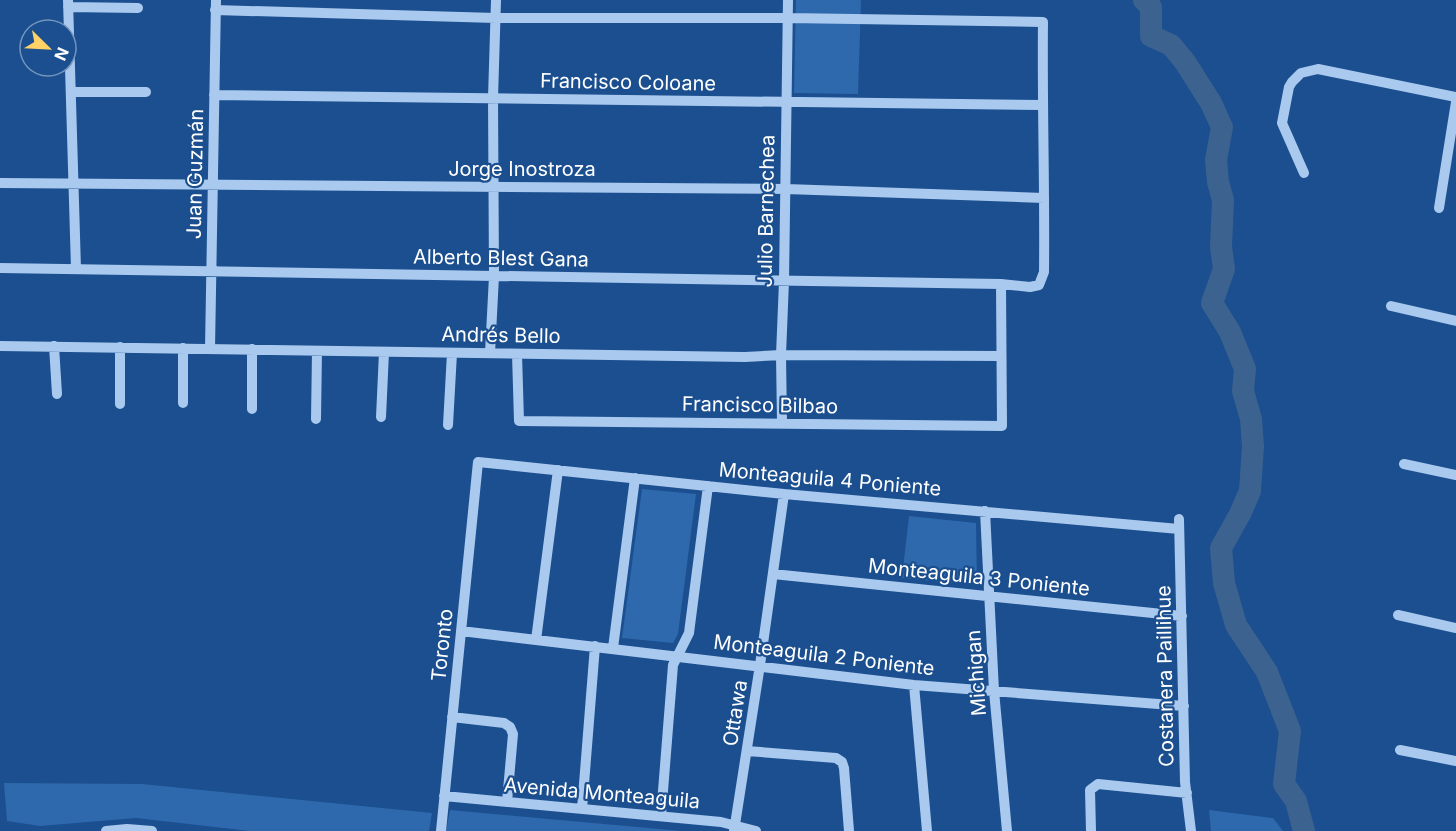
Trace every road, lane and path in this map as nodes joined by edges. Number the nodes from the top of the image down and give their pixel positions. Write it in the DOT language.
graph roads {
  1 [pos="496,0"];
  2 [pos="788,0"];
  3 [pos="68,4"];
  4 [pos="215,5"];
  5 [pos="138,8"];
  6 [pos="496,18"];
  7 [pos="788,18"];
  8 [pos="71,92"];
  9 [pos="146,92"];
  10 [pos="214,95"];
  11 [pos="1456,97"];
  12 [pos="493,99"];
  13 [pos="785,102"];
  14 [pos="1456,102"];
  15 [pos="1042,105"];
  16 [pos="1304,173"];
  17 [pos="0,183"];
  18 [pos="73,183"];
  19 [pos="212,185"];
  20 [pos="493,187"];
  21 [pos="786,189"];
  22 [pos="1044,198"];
  23 [pos="1439,208"];
  24 [pos="0,268"];
  25 [pos="76,269"];
  26 [pos="211,272"];
  27 [pos="494,276"];
  28 [pos="784,281"];
  29 [pos="1001,284"];
  30 [pos="1391,306"];
  31 [pos="1456,321"];
  32 [pos="0,346"];
  33 [pos="54,346"];
  34 [pos="120,347"];
  35 [pos="183,348"];
  36 [pos="210,349"];
  37 [pos="252,350"];
  38 [pos="317,351"];
  39 [pos="384,352"];
  40 [pos="452,353"];
  41 [pos="490,353"];
  42 [pos="517,354"];
  43 [pos="781,355"];
  44 [pos="1001,356"];
  45 [pos="57,394"];
  46 [pos="183,403"];
  47 [pos="120,404"];
  48 [pos="252,409"];
  49 [pos="381,417"];
  50 [pos="316,419"];
  51 [pos="782,423"];
  52 [pos="448,425"];
  53 [pos="478,462"];
  54 [pos="1404,464"];
  55 [pos="558,470"];
  56 [pos="1456,475"];
  57 [pos="636,478"];
  58 [pos="708,486"];
  59 [pos="784,494"];
  60 [pos="985,512"];
  61 [pos="1179,524"];
  62 [pos="773,573"];
  63 [pos="989,597"];
  64 [pos="1398,615"];
  65 [pos="1182,616"];
  66 [pos="1456,628"];
  67 [pos="461,631"];
  68 [pos="536,640"];
  69 [pos="595,646"];
  70 [pos="613,648"];
  71 [pos="678,656"];
  72 [pos="760,665"];
  73 [pos="914,685"];
  74 [pos="994,691"];
  75 [pos="1184,706"];
  76 [pos="452,717"];
  77 [pos="1400,750"];
  78 [pos="747,751"];
  79 [pos="1456,761"];
  80 [pos="1187,793"];
  81 [pos="444,796"];
  82 [pos="507,802"];
  83 [pos="582,809"];
  84 [pos="661,816"];
  85 [pos="735,829"];
  86 [pos="106,831"];
  87 [pos="152,831"];
  88 [pos="441,831"];
  89 [pos="756,831"];
  90 [pos="849,831"];
  91 [pos="927,831"];
  92 [pos="1007,831"];
  93 [pos="1091,831"];
  94 [pos="1191,831"];
  1 -- 6 [label="street"];
  2 -- 7 [label="street, Julio Barnechea"];
  3 -- 5 [label="street"];
  3 -- 8 [label="street"];
  4 -- 6 [label="street"];
  4 -- 10 [label="street, Juan Guzmán"];
  6 -- 7 [label="street"];
  6 -- 12 [label="street"];
  7 -- 13 [label="street, Julio Barnechea"];
  7 -- 15 [label="street"];
  8 -- 9 [label="street"];
  8 -- 18 [label="street"];
  10 -- 12 [label="street, Francisco Coloane"];
  10 -- 19 [label="street, Juan Guzmán"];
  11 -- 16 [label="street"];
  12 -- 13 [label="street, Francisco Coloane"];
  12 -- 20 [label="street"];
  13 -- 15 [label="street, Francisco Coloane"];
  13 -- 21 [label="street, Julio Barnechea"];
  14 -- 23 [label="street"];
  15 -- 22 [label="street"];
  17 -- 18 [label="street, Jorge Inostroza"];
  18 -- 19 [label="street, Jorge Inostroza"];
  18 -- 25 [label="street"];
  19 -- 20 [label="street, Jorge Inostroza"];
  19 -- 26 [label="street, Juan Guzmán"];
  20 -- 21 [label="street, Jorge Inostroza"];
  20 -- 27 [label="street"];
  21 -- 22 [label="street, Jorge Inostroza"];
  21 -- 28 [label="street, Julio Barnechea"];
  22 -- 29 [label="street, Alberto Blest Gana"];
  24 -- 25 [label="street, Alberto Blest Gana"];
  25 -- 26 [label="street, Alberto Blest Gana"];
  26 -- 27 [label="street, Alberto Blest Gana"];
  26 -- 36 [label="street, Juan Guzmán"];
  27 -- 28 [label="street, Alberto Blest Gana"];
  27 -- 41 [label="street"];
  28 -- 29 [label="street, Alberto Blest Gana"];
  28 -- 43 [label="street, Julio Barnechea"];
  29 -- 44 [label="street"];
  30 -- 31 [label="street"];
  32 -- 33 [label="street, Andrés Bello"];
  33 -- 34 [label="street, Andrés Bello"];
  33 -- 45 [label="street"];
  34 -- 35 [label="street, Andrés Bello"];
  34 -- 47 [label="street"];
  35 -- 36 [label="street, Andrés Bello"];
  35 -- 46 [label="street"];
  36 -- 37 [label="street, Andrés Bello"];
  37 -- 38 [label="street, Andrés Bello"];
  37 -- 48 [label="street"];
  38 -- 39 [label="street, Andrés Bello"];
  38 -- 50 [label="street"];
  39 -- 40 [label="street, Andrés Bello"];
  39 -- 49 [label="street"];
  40 -- 41 [label="street, Andrés Bello"];
  40 -- 52 [label="street"];
  41 -- 42 [label="street, Andrés Bello"];
  42 -- 43 [label="street, Andrés Bello"];
  42 -- 51 [label="street, Francisco Bilbao"];
  43 -- 44 [label="street, Andrés Bello"];
  43 -- 51 [label="street, Julio Barnechea"];
  44 -- 51 [label="street, Francisco Bilbao"];
  53 -- 55 [label="street, Monteaguila 4 Poniente"];
  53 -- 67 [label="street, Toronto"];
  54 -- 56 [label="street"];
  55 -- 57 [label="street, Monteaguila 4 Poniente"];
  55 -- 68 [label="street"];
  57 -- 58 [label="street, Monteaguila 4 Poniente"];
  57 -- 70 [label="street"];
  58 -- 59 [label="street, Monteaguila 4 Poniente"];
  58 -- 71 [label="street"];
  59 -- 60 [label="street, Monteaguila 4 Poniente"];
  59 -- 62 [label="street, Ottawa"];
  60 -- 61 [label="street, Monteaguila 4 Poniente"];
  60 -- 63 [label="street, Michigan"];
  61 -- 65 [label="street, Costanera Paillihue"];
  62 -- 63 [label="street, Monteaguila 3 Poniente"];
  62 -- 72 [label="street, Ottawa"];
  63 -- 65 [label="street, Monteaguila 3 Poniente"];
  63 -- 74 [label="street, Michigan"];
  64 -- 66 [label="street"];
  65 -- 75 [label="street, Costanera Paillihue"];
  67 -- 68 [label="street, Monteaguila 2 Poniente"];
  67 -- 76 [label="street, Toronto"];
  68 -- 69 [label="street, Monteaguila 2 Poniente"];
  69 -- 70 [label="street, Monteaguila 2 Poniente"];
  69 -- 83 [label="street"];
  70 -- 71 [label="street, Monteaguila 2 Poniente"];
  71 -- 72 [label="street, Monteaguila 2 Poniente"];
  71 -- 84 [label="street"];
  72 -- 73 [label="street, Monteaguila 2 Poniente"];
  72 -- 78 [label="street, Ottawa"];
  73 -- 74 [label="street, Monteaguila 2 Poniente"];
  73 -- 91 [label="street"];
  74 -- 75 [label="street, Monteaguila 2 Poniente"];
  74 -- 92 [label="street, Michigan"];
  75 -- 80 [label="street, Costanera Paillihue"];
  76 -- 81 [label="street, Toronto"];
  76 -- 82 [label="street"];
  77 -- 79 [label="street"];
  78 -- 85 [label="street, Ottawa"];
  78 -- 90 [label="street"];
  80 -- 93 [label="street"];
  80 -- 94 [label="street, Costanera Paillihue"];
  81 -- 82 [label="street, Avenida Monteaguila"];
  81 -- 88 [label="street, Toronto"];
  82 -- 83 [label="street, Avenida Monteaguila"];
  83 -- 84 [label="street, Avenida Monteaguila"];
  84 -- 85 [label="street, Avenida Monteaguila"];
  85 -- 89 [label="street, Avenida Monteaguila"];
  86 -- 87 [label="street"];
}
